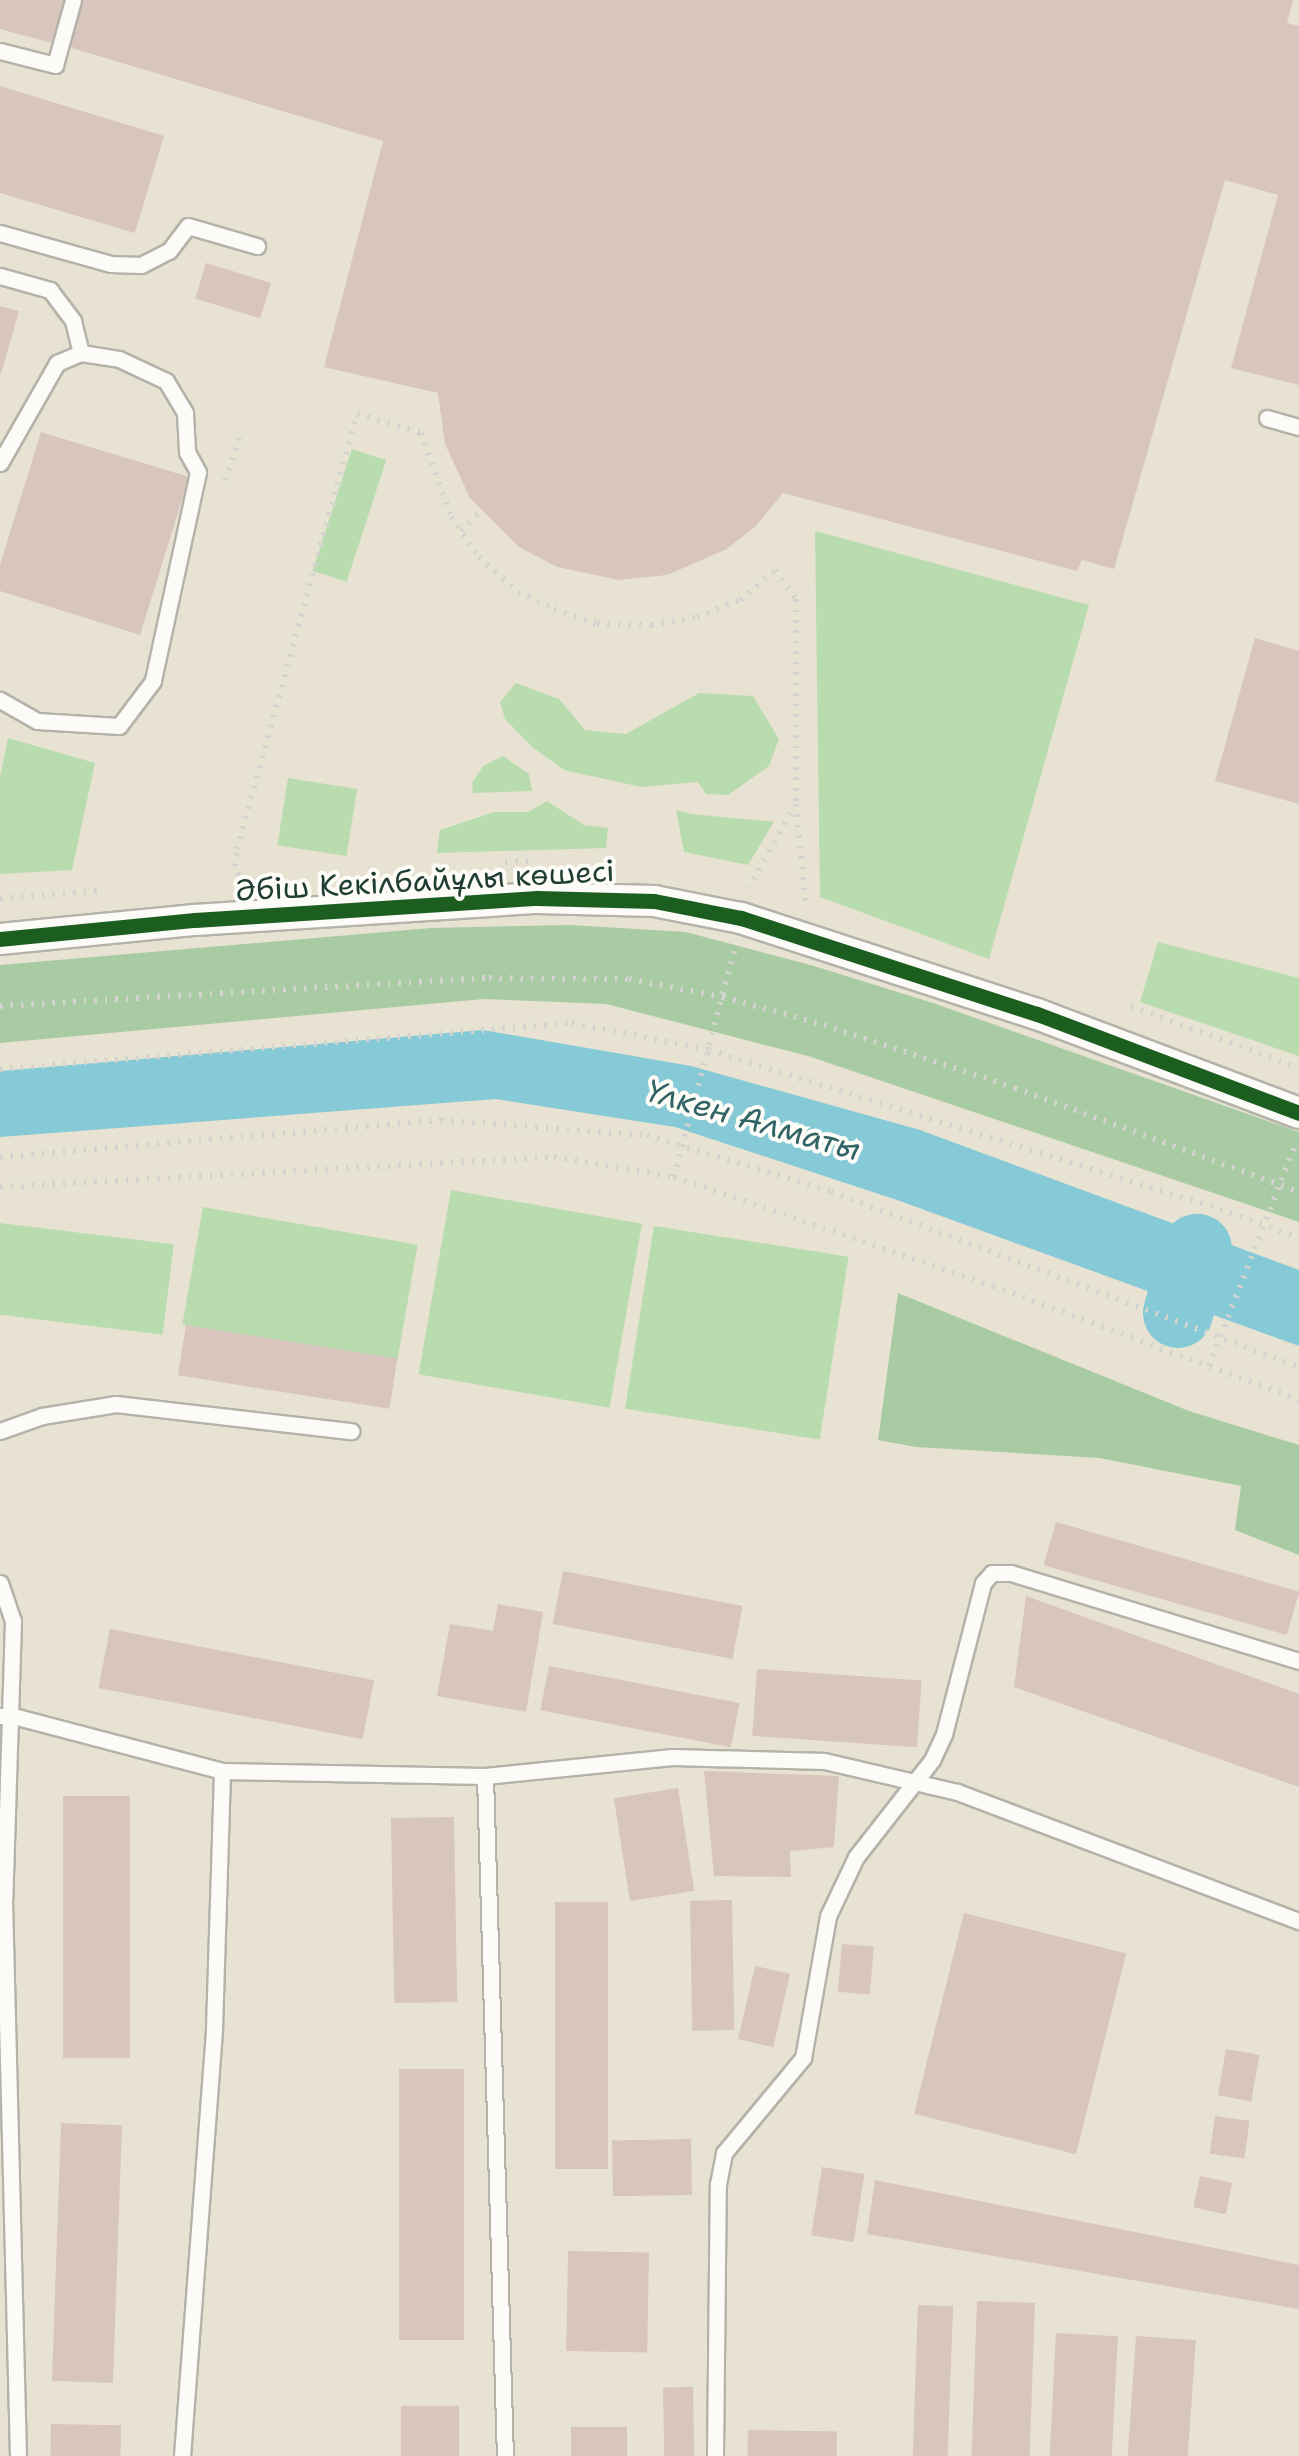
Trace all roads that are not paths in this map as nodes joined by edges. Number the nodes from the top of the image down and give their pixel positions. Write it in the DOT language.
graph roads {
  1 [pos="73,0"];
  2 [pos="0,51"];
  3 [pos="0,232"];
  4 [pos="257,246"];
  5 [pos="0,276"];
  6 [pos="81,353"];
  7 [pos="1267,418"];
  8 [pos="1299,427"];
  9 [pos="0,464"];
  10 [pos="0,700"];
  11 [pos="0,939"];
  12 [pos="1299,1112"];
  13 [pos="0,1430"];
  14 [pos="352,1431"];
  15 [pos="0,1583"];
  16 [pos="1299,1661"];
  17 [pos="7,1716"];
  18 [pos="222,1772"];
  19 [pos="485,1776"];
  20 [pos="911,1782"];
  21 [pos="4,1819"];
  22 [pos="1299,1921"];
  23 [pos="8,2369"];
  24 [pos="18,2456"];
  25 [pos="182,2456"];
  26 [pos="505,2456"];
  27 [pos="714,2456"];
  1 -- 2 [label="lane"];
  3 -- 4 [label="lane"];
  5 -- 6 [label="lane"];
  6 -- 9 [label="lane"];
  6 -- 10 [label="lane"];
  7 -- 8 [label="lane"];
  11 -- 12 [label="street, Әбіш Кекілбайұлы көшесі"];
  13 -- 14 [label="lane"];
  15 -- 17 [label="lane"];
  16 -- 20 [label="lane"];
  17 -- 18 [label="lane"];
  17 -- 21 [label="lane"];
  18 -- 19 [label="lane"];
  18 -- 25 [label="lane"];
  19 -- 20 [label="lane"];
  19 -- 26 [label="lane"];
  20 -- 22 [label="lane"];
  20 -- 27 [label="lane"];
  21 -- 23 [label="lane"];
  23 -- 24 [label="lane"];
}
